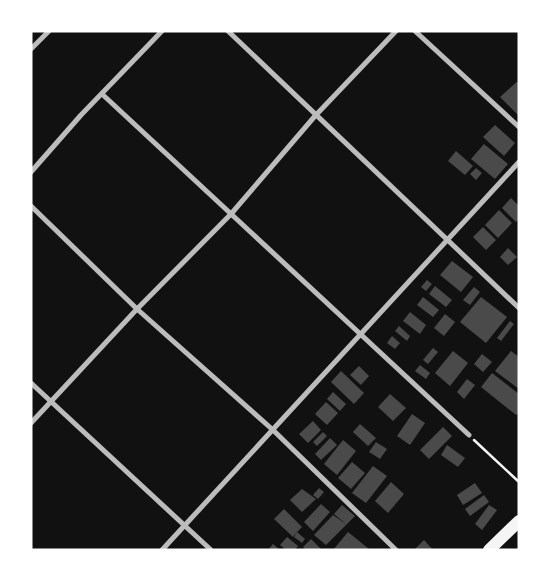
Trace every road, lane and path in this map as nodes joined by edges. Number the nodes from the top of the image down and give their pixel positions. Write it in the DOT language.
graph roads {
  1 [pos="49,31"];
  2 [pos="162,31"];
  3 [pos="228,31"];
  4 [pos="396,31"];
  5 [pos="415,31"];
  6 [pos="31,49"];
  7 [pos="102,94"];
  8 [pos="315,116"];
  9 [pos="519,127"];
  10 [pos="519,162"];
  11 [pos="31,172"];
  12 [pos="31,206"];
  13 [pos="231,214"];
  14 [pos="447,241"];
  15 [pos="519,308"];
  16 [pos="137,309"];
  17 [pos="362,334"];
  18 [pos="31,383"];
  19 [pos="52,402"];
  20 [pos="31,423"];
  21 [pos="273,430"];
  22 [pos="469,435"];
  23 [pos="519,482"];
  24 [pos="519,521"];
  25 [pos="185,525"];
  26 [pos="162,550"];
  27 [pos="211,550"];
  28 [pos="396,550"];
  29 [pos="489,550"];
  1 -- 6 [label="street"];
  2 -- 7 [label="street"];
  3 -- 8 [label="street"];
  4 -- 8 [label="street"];
  5 -- 9 [label="street"];
  7 -- 11 [label="street"];
  7 -- 13 [label="street"];
  8 -- 13 [label="street"];
  8 -- 14 [label="street"];
  10 -- 14 [label="street"];
  12 -- 16 [label="street"];
  13 -- 16 [label="street"];
  13 -- 17 [label="street"];
  14 -- 15 [label="street"];
  14 -- 17 [label="street"];
  16 -- 19 [label="street"];
  16 -- 21 [label="street"];
  17 -- 21 [label="street"];
  17 -- 22 [label="street"];
  18 -- 19 [label="street"];
  19 -- 20 [label="street"];
  19 -- 25 [label="street"];
  21 -- 25 [label="street"];
  21 -- 28 [label="street"];
  22 -- 23 [label="path"];
  24 -- 29 [label="highway"];
  25 -- 26 [label="street"];
  25 -- 27 [label="street"];
}
